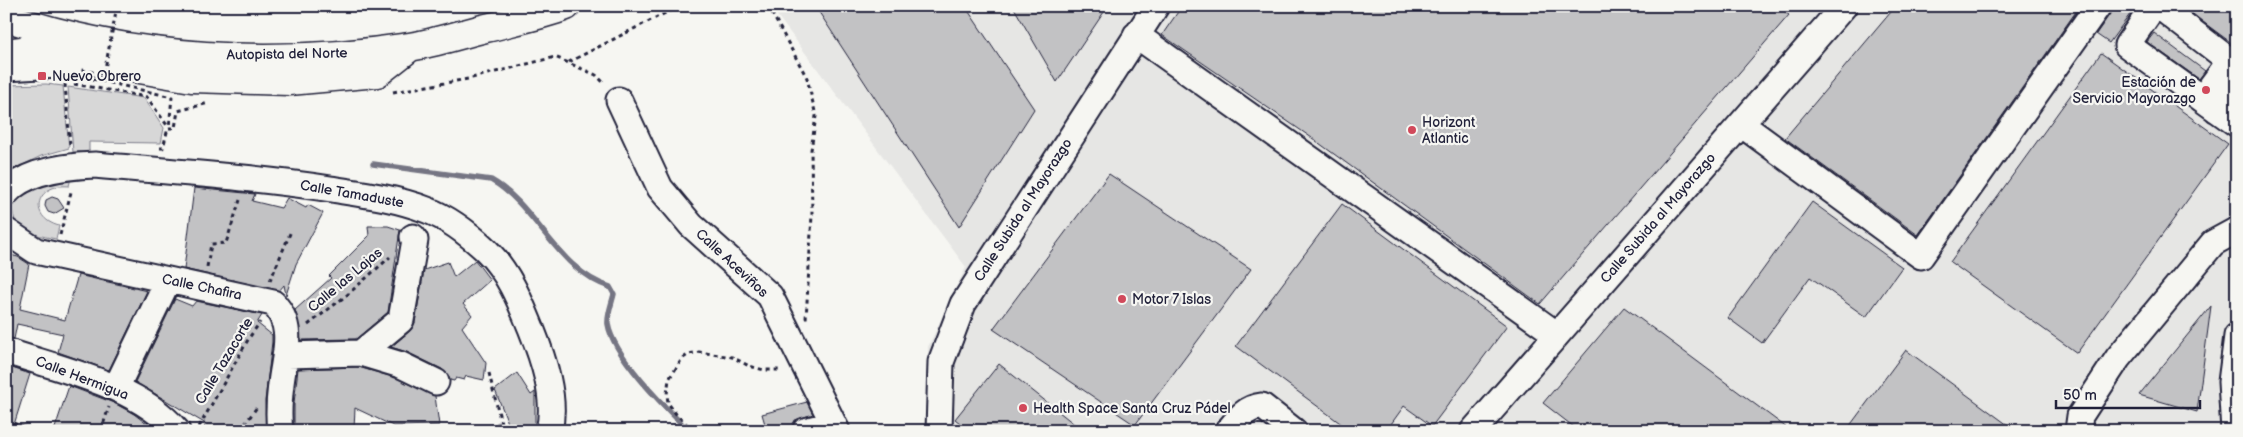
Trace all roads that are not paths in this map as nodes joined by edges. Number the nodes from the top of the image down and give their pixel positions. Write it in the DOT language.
graph roads {
  1 [pos="566,6"];
  2 [pos="1156,6"];
  3 [pos="2098,6"];
  4 [pos="2154,6"];
  5 [pos="2159,6"];
  6 [pos="1831,10"];
  7 [pos="6,17"];
  8 [pos="1136,35"];
  9 [pos="410,47"];
  10 [pos="6,52"];
  11 [pos="81,59"];
  12 [pos="6,68"];
  13 [pos="2235,71"];
  14 [pos="618,100"];
  15 [pos="2209,104"];
  16 [pos="1741,124"];
  17 [pos="2237,124"];
  18 [pos="9,190"];
  19 [pos="2237,230"];
  20 [pos="6,231"];
  21 [pos="413,237"];
  22 [pos="168,280"];
  23 [pos="1556,334"];
  24 [pos="2237,336"];
  25 [pos="287,346"];
  26 [pos="6,351"];
  27 [pos="361,353"];
  28 [pos="436,382"];
  29 [pos="116,388"];
  30 [pos="835,428"];
  31 [pos="178,431"];
  32 [pos="280,431"];
  33 [pos="549,431"];
  34 [pos="805,431"];
  35 [pos="939,431"];
  36 [pos="1228,431"];
  37 [pos="1294,431"];
  38 [pos="1473,431"];
  39 [pos="2078,431"];
  40 [pos="2234,431"];
  1 -- 9 [label="highway, Autopista del Norte"];
  2 -- 8 [label="street, Calle Subida al Mayorazgo"];
  3 -- 16 [label="street"];
  4 -- 15 [label="street"];
  5 -- 13 [label="street"];
  6 -- 16 [label="street, Calle Subida al Mayorazgo"];
  7 -- 9 [label="highway, Autopista del Norte"];
  8 -- 23 [label="street"];
  8 -- 35 [label="street, Calle Subida al Mayorazgo"];
  9 -- 11 [label="highway"];
  10 -- 11 [label="highway"];
  11 -- 12 [label="street"];
  13 -- 15 [label="street"];
  14 -- 30 [label="street, Calle Aceviños"];
  15 -- 17 [label="street"];
  16 -- 23 [label="street, Calle Subida al Mayorazgo"];
  18 -- 33 [label="street, Calle Tamaduste"];
  19 -- 39 [label="street"];
  20 -- 22 [label="street, Calle Chafira"];
  21 -- 27 [label="street"];
  22 -- 25 [label="street, Calle Chafira"];
  22 -- 29 [label="street"];
  23 -- 38 [label="street, Calle Subida al Mayorazgo"];
  24 -- 40 [label="street"];
  25 -- 27 [label="street"];
  25 -- 32 [label="street"];
  26 -- 29 [label="street, Calle Hermigua"];
  27 -- 28 [label="street"];
  29 -- 31 [label="street, Calle Hermigua"];
  30 -- 34 [label="street"];
  36 -- 37 [label="street"];
}
